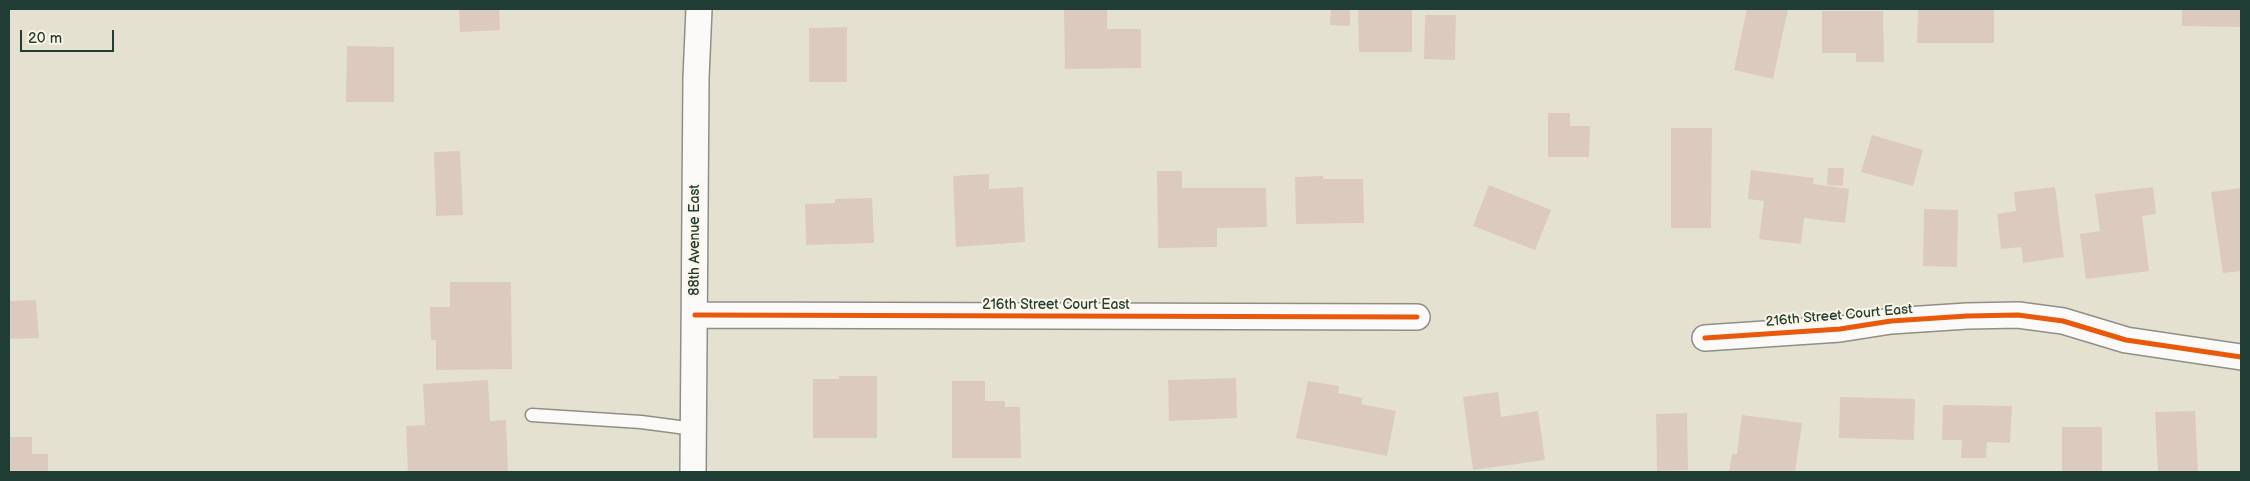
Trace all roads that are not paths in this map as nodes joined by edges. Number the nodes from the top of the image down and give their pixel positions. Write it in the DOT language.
graph roads {
  1 [pos="699,9"];
  2 [pos="694,315"];
  3 [pos="1417,317"];
  4 [pos="1705,338"];
  5 [pos="2241,357"];
  6 [pos="532,415"];
  7 [pos="694,428"];
  8 [pos="693,472"];
  1 -- 2 [label="street, 88th Avenue East"];
  2 -- 3 [label="street, 216th Street Court East"];
  2 -- 7 [label="street, 88th Avenue East"];
  4 -- 5 [label="street, 216th Street Court East"];
  6 -- 7 [label="lane"];
  7 -- 8 [label="street, 88th Avenue East"];
}
